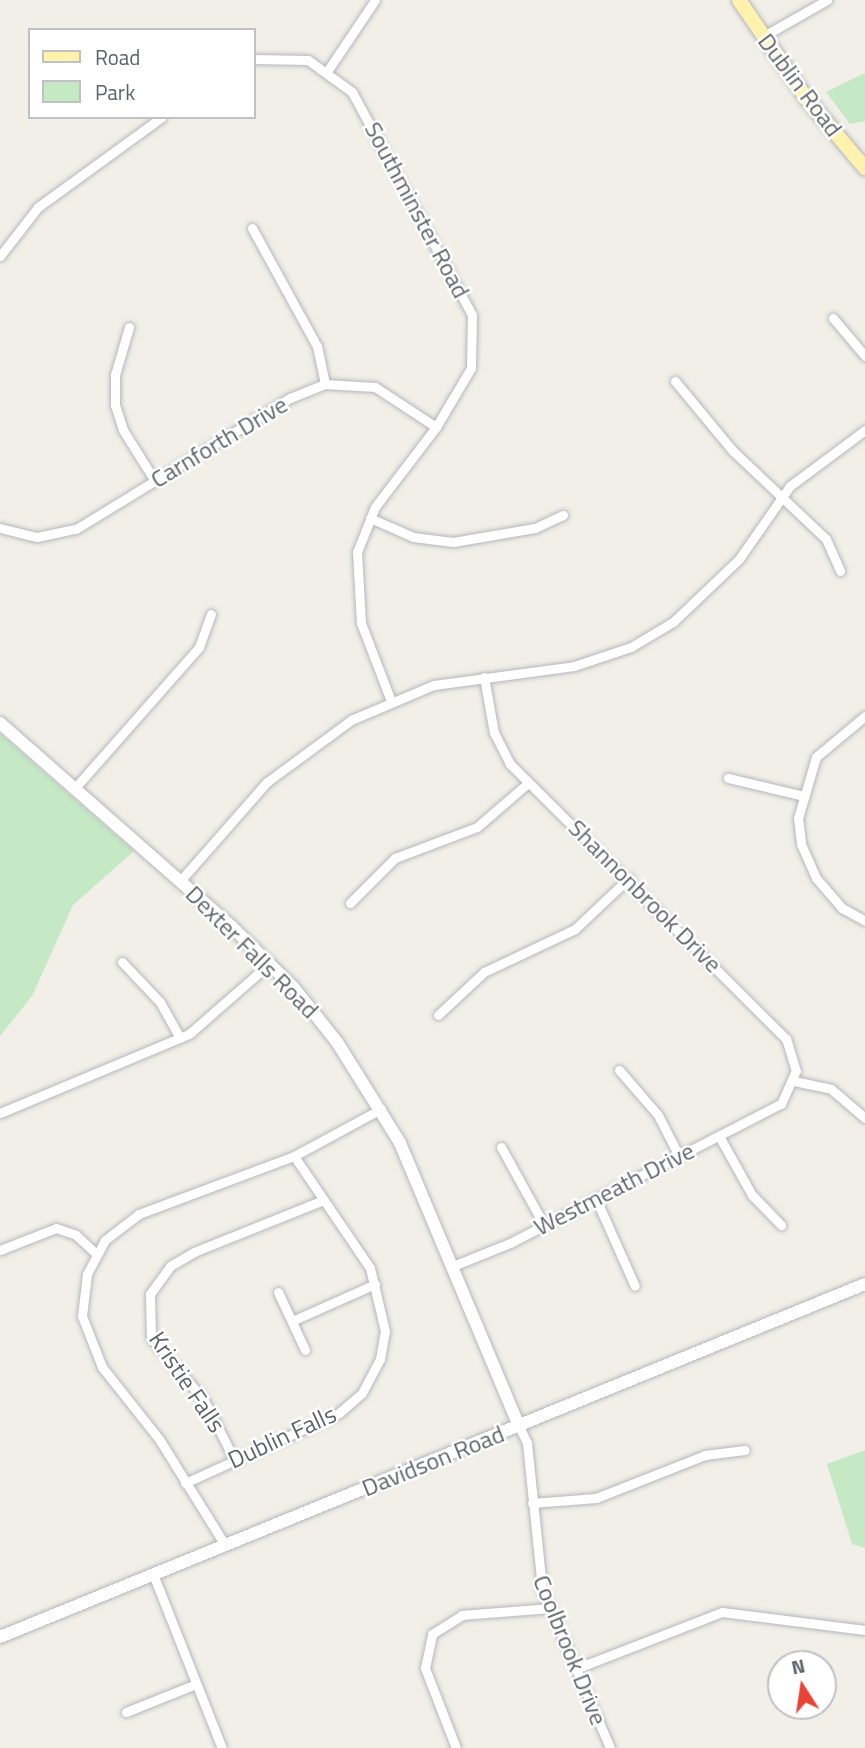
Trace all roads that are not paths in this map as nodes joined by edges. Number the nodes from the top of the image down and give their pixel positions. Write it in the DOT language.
graph roads {
  1 [pos="375,0"];
  2 [pos="739,0"];
  3 [pos="827,0"];
  4 [pos="762,37"];
  5 [pos="256,59"];
  6 [pos="328,70"];
  7 [pos="159,119"];
  8 [pos="865,168"];
  9 [pos="252,228"];
  10 [pos="0,256"];
  11 [pos="833,318"];
  12 [pos="129,327"];
  13 [pos="865,356"];
  14 [pos="675,381"];
  15 [pos="325,384"];
  16 [pos="436,427"];
  17 [pos="865,430"];
  18 [pos="155,481"];
  19 [pos="783,494"];
  20 [pos="563,514"];
  21 [pos="370,518"];
  22 [pos="0,528"];
  23 [pos="840,571"];
  24 [pos="212,614"];
  25 [pos="484,677"];
  26 [pos="391,701"];
  27 [pos="865,716"];
  28 [pos="0,723"];
  29 [pos="728,778"];
  30 [pos="527,784"];
  31 [pos="75,789"];
  32 [pos="800,794"];
  33 [pos="629,878"];
  34 [pos="180,881"];
  35 [pos="350,903"];
  36 [pos="865,920"];
  37 [pos="122,962"];
  38 [pos="270,963"];
  39 [pos="438,1015"];
  40 [pos="180,1038"];
  41 [pos="620,1070"];
  42 [pos="794,1081"];
  43 [pos="381,1109"];
  44 [pos="0,1113"];
  45 [pos="865,1118"];
  46 [pos="719,1136"];
  47 [pos="501,1147"];
  48 [pos="294,1156"];
  49 [pos="679,1156"];
  50 [pos="596,1199"];
  51 [pos="321,1201"];
  52 [pos="781,1224"];
  53 [pos="544,1225"];
  54 [pos="0,1250"];
  55 [pos="95,1253"];
  56 [pos="453,1266"];
  57 [pos="375,1284"];
  58 [pos="865,1284"];
  59 [pos="635,1286"];
  60 [pos="278,1292"];
  61 [pos="292,1321"];
  62 [pos="305,1350"];
  63 [pos="519,1426"];
  64 [pos="745,1450"];
  65 [pos="234,1459"];
  66 [pos="185,1483"];
  67 [pos="532,1503"];
  68 [pos="225,1545"];
  69 [pos="153,1574"];
  70 [pos="550,1608"];
  71 [pos="865,1630"];
  72 [pos="0,1637"];
  73 [pos="575,1669"];
  74 [pos="196,1684"];
  75 [pos="126,1712"];
  76 [pos="222,1748"];
  77 [pos="456,1748"];
  78 [pos="610,1748"];
  1 -- 6 [label="street"];
  2 -- 4 [label="main road, Dublin Road"];
  3 -- 4 [label="street"];
  4 -- 8 [label="main road, Dublin Road"];
  5 -- 6 [label="street"];
  6 -- 16 [label="street, Southminster Road"];
  7 -- 10 [label="street"];
  9 -- 15 [label="street"];
  11 -- 13 [label="street"];
  12 -- 18 [label="street"];
  14 -- 19 [label="street"];
  15 -- 16 [label="street, Carnforth Drive"];
  15 -- 18 [label="street, Carnforth Drive"];
  16 -- 21 [label="street, Southminster Road"];
  17 -- 19 [label="street"];
  18 -- 22 [label="street, Carnforth Drive"];
  19 -- 23 [label="street"];
  19 -- 25 [label="street"];
  20 -- 21 [label="street"];
  21 -- 26 [label="street, Southminster Road"];
  24 -- 31 [label="street"];
  25 -- 26 [label="street"];
  25 -- 30 [label="street, Shannonbrook Drive"];
  26 -- 34 [label="street"];
  27 -- 32 [label="street"];
  28 -- 31 [label="main road, Dexter Falls Road"];
  29 -- 32 [label="street"];
  30 -- 33 [label="street, Shannonbrook Drive"];
  30 -- 35 [label="street"];
  31 -- 34 [label="main road, Dexter Falls Road"];
  32 -- 36 [label="street"];
  33 -- 39 [label="street"];
  33 -- 42 [label="street, Shannonbrook Drive"];
  34 -- 38 [label="main road, Dexter Falls Road"];
  37 -- 40 [label="street"];
  38 -- 40 [label="street"];
  38 -- 43 [label="main road, Dexter Falls Road"];
  40 -- 44 [label="street"];
  41 -- 49 [label="street"];
  42 -- 45 [label="street"];
  42 -- 46 [label="street, Westmeath Drive"];
  43 -- 48 [label="street"];
  43 -- 56 [label="main road, Dexter Falls Road"];
  46 -- 49 [label="street, Westmeath Drive"];
  46 -- 52 [label="street"];
  47 -- 53 [label="street"];
  48 -- 51 [label="street, Dublin Falls"];
  48 -- 55 [label="street"];
  49 -- 50 [label="street, Westmeath Drive"];
  50 -- 53 [label="street, Westmeath Drive"];
  50 -- 59 [label="street"];
  51 -- 57 [label="street, Dublin Falls"];
  51 -- 65 [label="street, Kristie Falls"];
  53 -- 56 [label="street, Westmeath Drive"];
  54 -- 55 [label="street"];
  55 -- 66 [label="street"];
  56 -- 63 [label="main road, Dexter Falls Road"];
  57 -- 61 [label="street"];
  57 -- 65 [label="street, Dublin Falls"];
  58 -- 63 [label="main road, Davidson Road"];
  60 -- 61 [label="street"];
  61 -- 62 [label="street"];
  63 -- 67 [label="street, Coolbrook Drive"];
  63 -- 68 [label="main road, Davidson Road"];
  64 -- 67 [label="street"];
  65 -- 66 [label="street, Dublin Falls"];
  66 -- 68 [label="street"];
  67 -- 70 [label="street, Coolbrook Drive"];
  68 -- 69 [label="main road, Davidson Road"];
  69 -- 72 [label="main road, Davidson Road"];
  69 -- 74 [label="street"];
  70 -- 73 [label="street, Coolbrook Drive"];
  70 -- 77 [label="street"];
  71 -- 73 [label="street"];
  73 -- 78 [label="street, Coolbrook Drive"];
  74 -- 75 [label="street"];
  74 -- 76 [label="street"];
}
